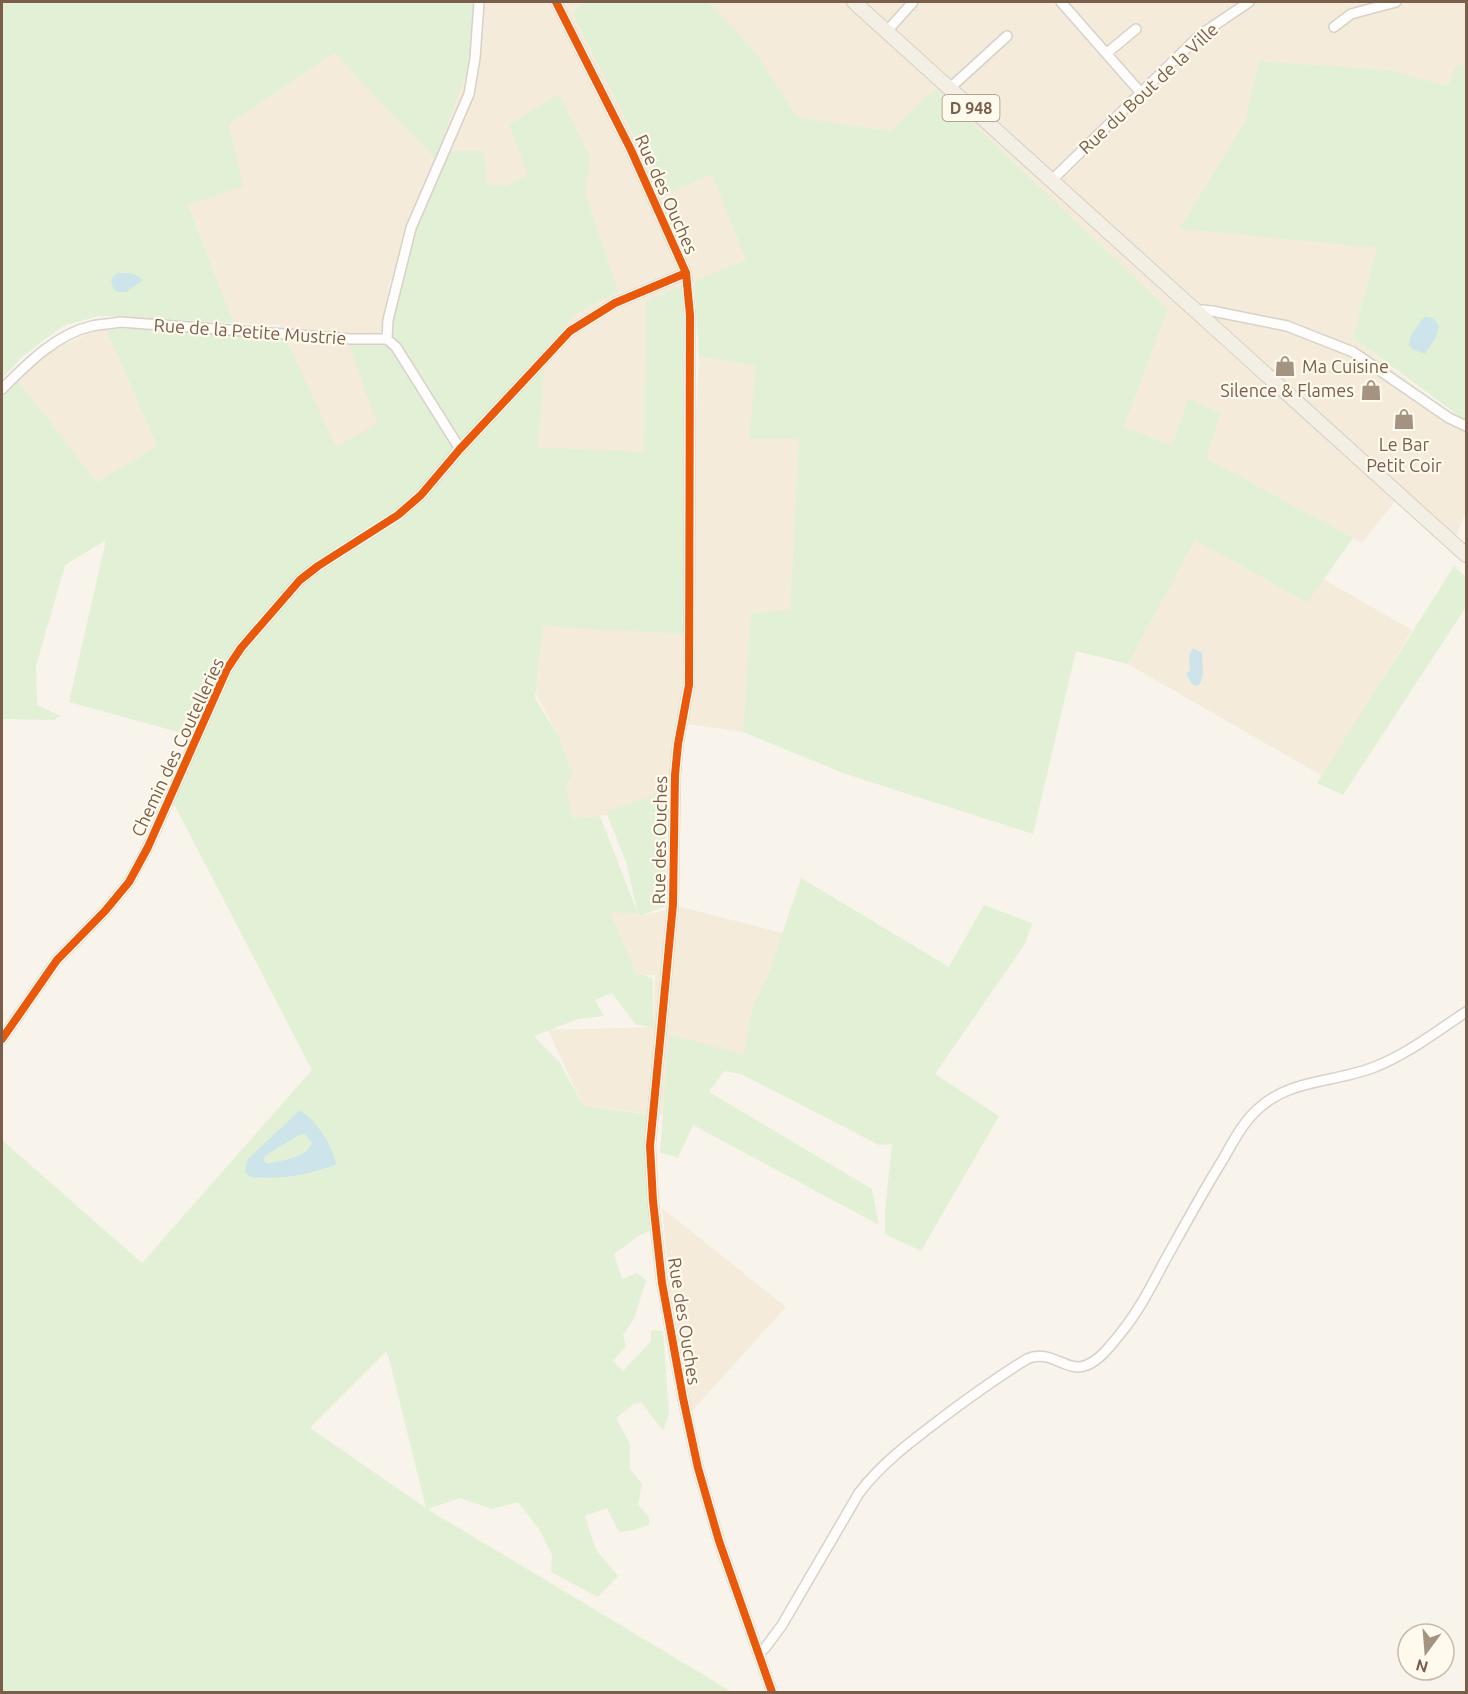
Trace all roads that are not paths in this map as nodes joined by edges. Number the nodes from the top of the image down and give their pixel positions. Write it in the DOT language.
graph roads {
  1 [pos="479,2"];
  2 [pos="556,2"];
  3 [pos="854,2"];
  4 [pos="913,2"];
  5 [pos="1061,2"];
  6 [pos="1249,2"];
  7 [pos="1396,2"];
  8 [pos="1334,27"];
  9 [pos="1136,28"];
  10 [pos="887,31"];
  11 [pos="1007,36"];
  12 [pos="1107,53"];
  13 [pos="950,88"];
  14 [pos="1141,93"];
  15 [pos="1052,180"];
  16 [pos="686,273"];
  17 [pos="1197,312"];
  18 [pos="387,339"];
  19 [pos="2,389"];
  20 [pos="1467,426"];
  21 [pos="460,449"];
  22 [pos="1467,555"];
  23 [pos="1467,1012"];
  24 [pos="2,1039"];
  25 [pos="759,1653"];
  26 [pos="771,1692"];
  1 -- 18 [label="street"];
  2 -- 16 [label="street, Rue des Ouches"];
  3 -- 10 [label="main road, D 948"];
  4 -- 10 [label="street"];
  5 -- 12 [label="street"];
  6 -- 14 [label="street, Rue du Bout de la Ville"];
  7 -- 8 [label="street"];
  9 -- 12 [label="street"];
  10 -- 13 [label="main road, D 948"];
  11 -- 13 [label="street"];
  12 -- 14 [label="street"];
  13 -- 15 [label="main road, D 948"];
  14 -- 15 [label="street, Rue du Bout de la Ville"];
  15 -- 17 [label="main road, D 948"];
  16 -- 21 [label="street, Chemin des Coutelleries"];
  16 -- 25 [label="street, Rue des Ouches"];
  17 -- 20 [label="street"];
  17 -- 22 [label="main road, D 948"];
  18 -- 19 [label="street, Rue de la Petite Mustrie"];
  18 -- 21 [label="street"];
  21 -- 24 [label="street, Chemin des Coutelleries"];
  23 -- 25 [label="street"];
  25 -- 26 [label="street, Rue des Ouches"];
}
